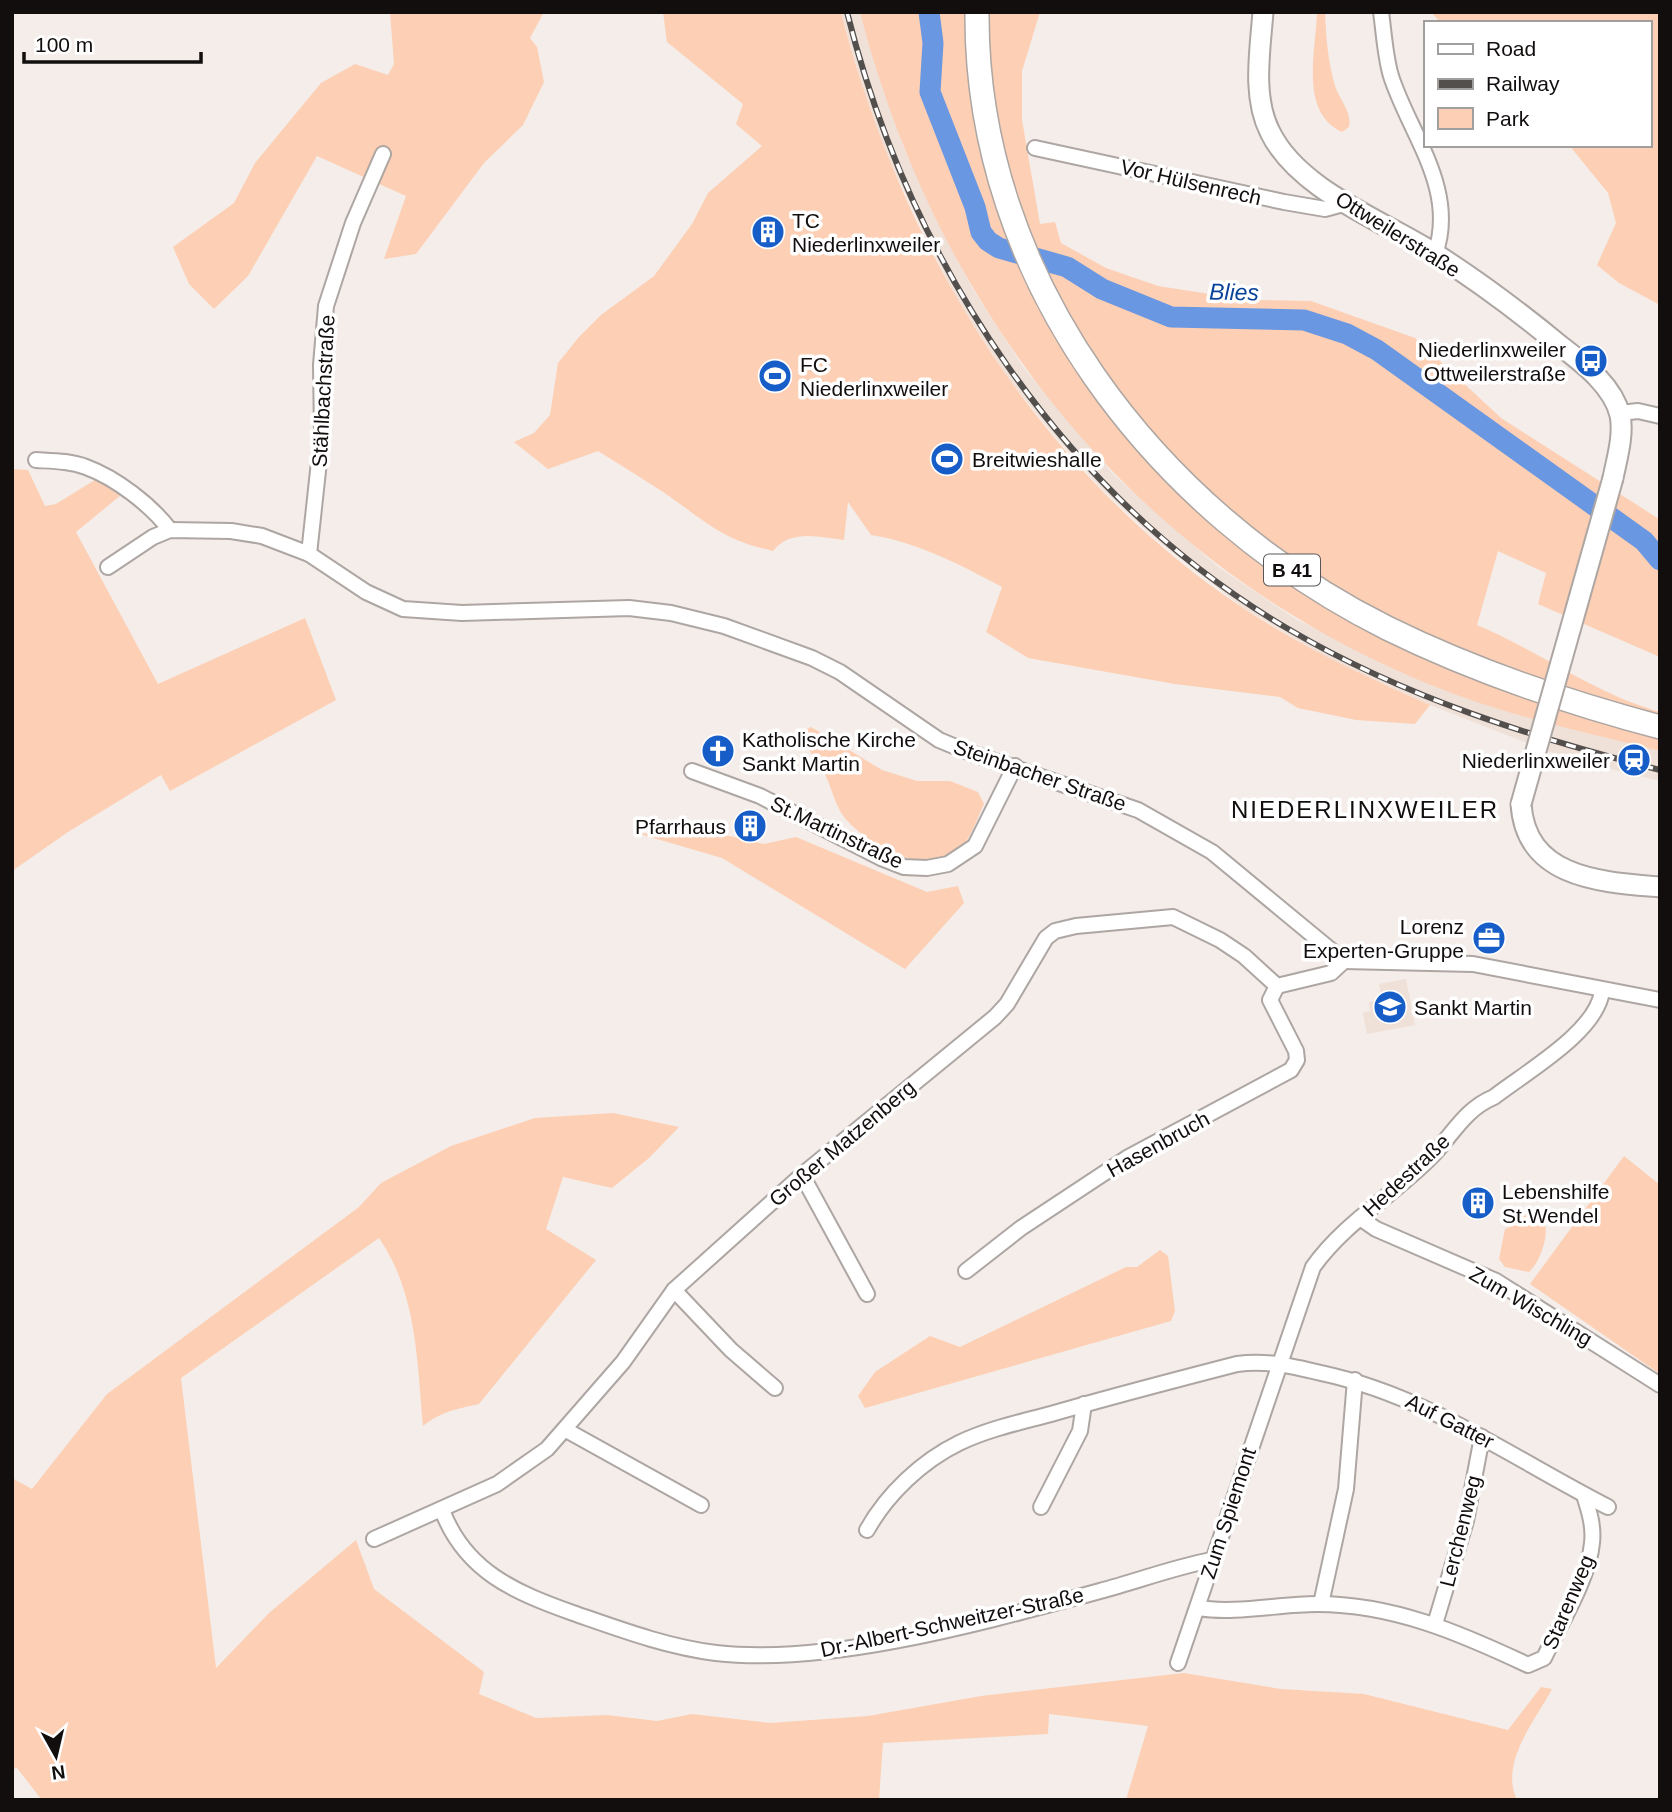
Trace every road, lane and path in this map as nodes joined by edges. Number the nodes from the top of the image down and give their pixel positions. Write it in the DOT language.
graph roads {
  1 [pos="977,12"];
  2 [pos="987,12"];
  3 [pos="1263,12"];
  4 [pos="1381,12"];
  5 [pos="1424,147"];
  6 [pos="1424,147"];
  7 [pos="1035,148"];
  8 [pos="383,154"];
  9 [pos="1005,196"];
  10 [pos="1347,203"];
  11 [pos="1435,254"];
  12 [pos="1619,414"];
  13 [pos="1660,416"];
  14 [pos="36,460"];
  15 [pos="170,530"];
  16 [pos="309,554"];
  17 [pos="108,567"];
  18 [pos="1660,727"];
  19 [pos="1015,766"];
  20 [pos="692,771"];
  21 [pos="1660,887"];
  22 [pos="1344,961"];
  23 [pos="1602,991"];
  24 [pos="1273,993"];
  25 [pos="1660,1000"];
  26 [pos="802,1175"];
  27 [pos="1360,1218"];
  28 [pos="966,1271"];
  29 [pos="674,1290"];
  30 [pos="867,1294"];
  31 [pos="1280,1363"];
  32 [pos="1355,1380"];
  33 [pos="1660,1385"];
  34 [pos="775,1388"];
  35 [pos="1084,1404"];
  36 [pos="566,1430"];
  37 [pos="1482,1437"];
  38 [pos="1584,1495"];
  39 [pos="701,1505"];
  40 [pos="1041,1507"];
  41 [pos="1608,1507"];
  42 [pos="442,1510"];
  43 [pos="867,1530"];
  44 [pos="374,1539"];
  45 [pos="1212,1560"];
  46 [pos="1321,1604"];
  47 [pos="1198,1608"];
  48 [pos="1436,1624"];
  49 [pos="1178,1663"];
  1 -- 9 [label="highway, B 41"];
  2 -- 9 [label="highway"];
  3 -- 10 [label="main road, Ottweilerstraße"];
  4 -- 6 [label="street"];
  5 -- 11 [label="street"];
  7 -- 10 [label="street, Vor Hülsenrech"];
  8 -- 16 [label="street, Stählbachstraße"];
  9 -- 18 [label="highway, B 41"];
  10 -- 11 [label="main road, Ottweilerstraße"];
  11 -- 12 [label="main road, Ottweilerstraße"];
  12 -- 13 [label="street"];
  12 -- 21 [label="main road, Ottweilerstraße, bridge"];
  14 -- 15 [label="street"];
  15 -- 16 [label="street, Steinbacher Straße"];
  15 -- 17 [label="street, Steinbacher Straße"];
  16 -- 19 [label="street, Steinbacher Straße"];
  19 -- 20 [label="street, St.Martinstraße"];
  19 -- 22 [label="street, Steinbacher Straße"];
  22 -- 23 [label="street"];
  22 -- 24 [label="street"];
  23 -- 25 [label="street"];
  23 -- 27 [label="street, Hedestraße"];
  24 -- 26 [label="street, Großer Matzenberg"];
  24 -- 28 [label="street, Hasenbruch"];
  26 -- 29 [label="street, Großer Matzenberg"];
  26 -- 30 [label="street"];
  27 -- 31 [label="street, Hedestraße"];
  27 -- 33 [label="street, Zum Wischling"];
  29 -- 34 [label="street"];
  29 -- 36 [label="street, Großer Matzenberg"];
  31 -- 32 [label="street, Auf Gatter"];
  31 -- 35 [label="street, Auf Gatter"];
  31 -- 45 [label="street, Zum Spiemont"];
  32 -- 37 [label="street, Auf Gatter"];
  32 -- 46 [label="street"];
  35 -- 40 [label="street"];
  35 -- 43 [label="street, Auf Gatter"];
  36 -- 39 [label="street"];
  36 -- 42 [label="street, Großer Matzenberg"];
  37 -- 38 [label="street, Auf Gatter"];
  37 -- 48 [label="street, Lerchenweg"];
  38 -- 41 [label="street, Auf Gatter"];
  38 -- 48 [label="street, Starenweg"];
  42 -- 44 [label="street, Großer Matzenberg"];
  42 -- 45 [label="street, Dr.-Albert-Schweitzer-Straße"];
  45 -- 47 [label="street, Zum Spiemont"];
  46 -- 47 [label="street"];
  46 -- 48 [label="street"];
  47 -- 49 [label="street, Zum Spiemont"];
}
